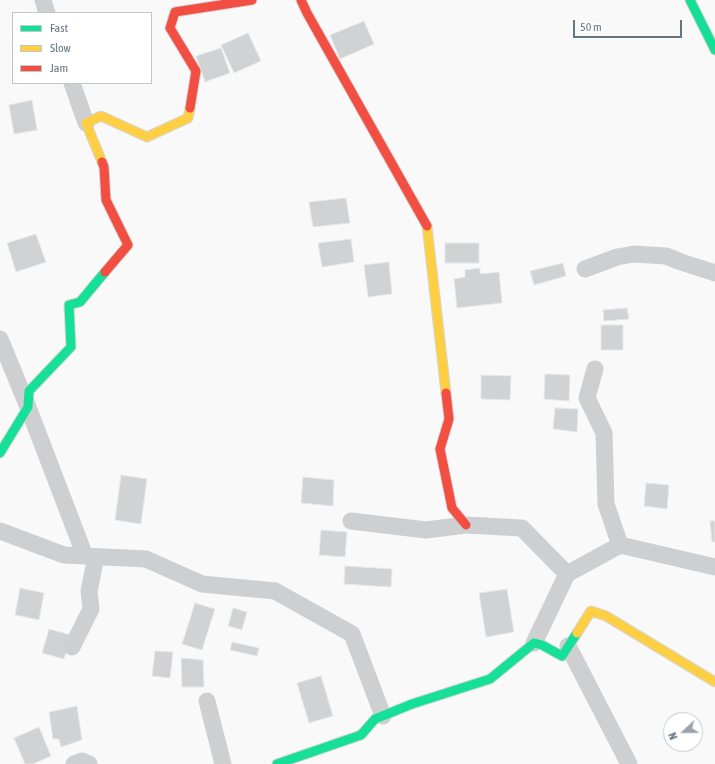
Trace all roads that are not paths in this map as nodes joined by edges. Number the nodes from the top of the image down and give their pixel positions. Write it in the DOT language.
graph roads {
  1 [pos="43,0"];
  2 [pos="252,0"];
  3 [pos="301,0"];
  4 [pos="690,0"];
  5 [pos="47,12"];
  6 [pos="715,50"];
  7 [pos="72,84"];
  8 [pos="86,123"];
  9 [pos="585,269"];
  10 [pos="715,273"];
  11 [pos="0,339"];
  12 [pos="596,369"];
  13 [pos="28,407"];
  14 [pos="8,429"];
  15 [pos="0,453"];
  16 [pos="351,521"];
  17 [pos="466,525"];
  18 [pos="0,531"];
  19 [pos="620,545"];
  20 [pos="91,557"];
  21 [pos="715,567"];
  22 [pos="567,574"];
  23 [pos="534,642"];
  24 [pos="568,646"];
  25 [pos="72,647"];
  26 [pos="715,682"];
  27 [pos="207,701"];
  28 [pos="383,716"];
  29 [pos="74,764"];
  30 [pos="89,764"];
  31 [pos="223,764"];
  32 [pos="277,764"];
  33 [pos="628,764"];
  1 -- 5 [label="street"];
  2 -- 8 [label="street"];
  3 -- 17 [label="street"];
  4 -- 6 [label="street"];
  7 -- 8 [label="street"];
  8 -- 13 [label="street"];
  9 -- 10 [label="street"];
  11 -- 13 [label="street"];
  12 -- 19 [label="street"];
  13 -- 14 [label="street"];
  13 -- 20 [label="street"];
  14 -- 15 [label="street"];
  16 -- 17 [label="street"];
  17 -- 22 [label="street"];
  18 -- 20 [label="street"];
  19 -- 21 [label="street"];
  19 -- 22 [label="street"];
  20 -- 25 [label="street"];
  20 -- 28 [label="street"];
  22 -- 23 [label="street"];
  23 -- 24 [label="street"];
  23 -- 28 [label="street"];
  24 -- 26 [label="street"];
  24 -- 33 [label="street"];
  27 -- 31 [label="street"];
  28 -- 32 [label="street"];
  29 -- 30 [label="street"];
}
